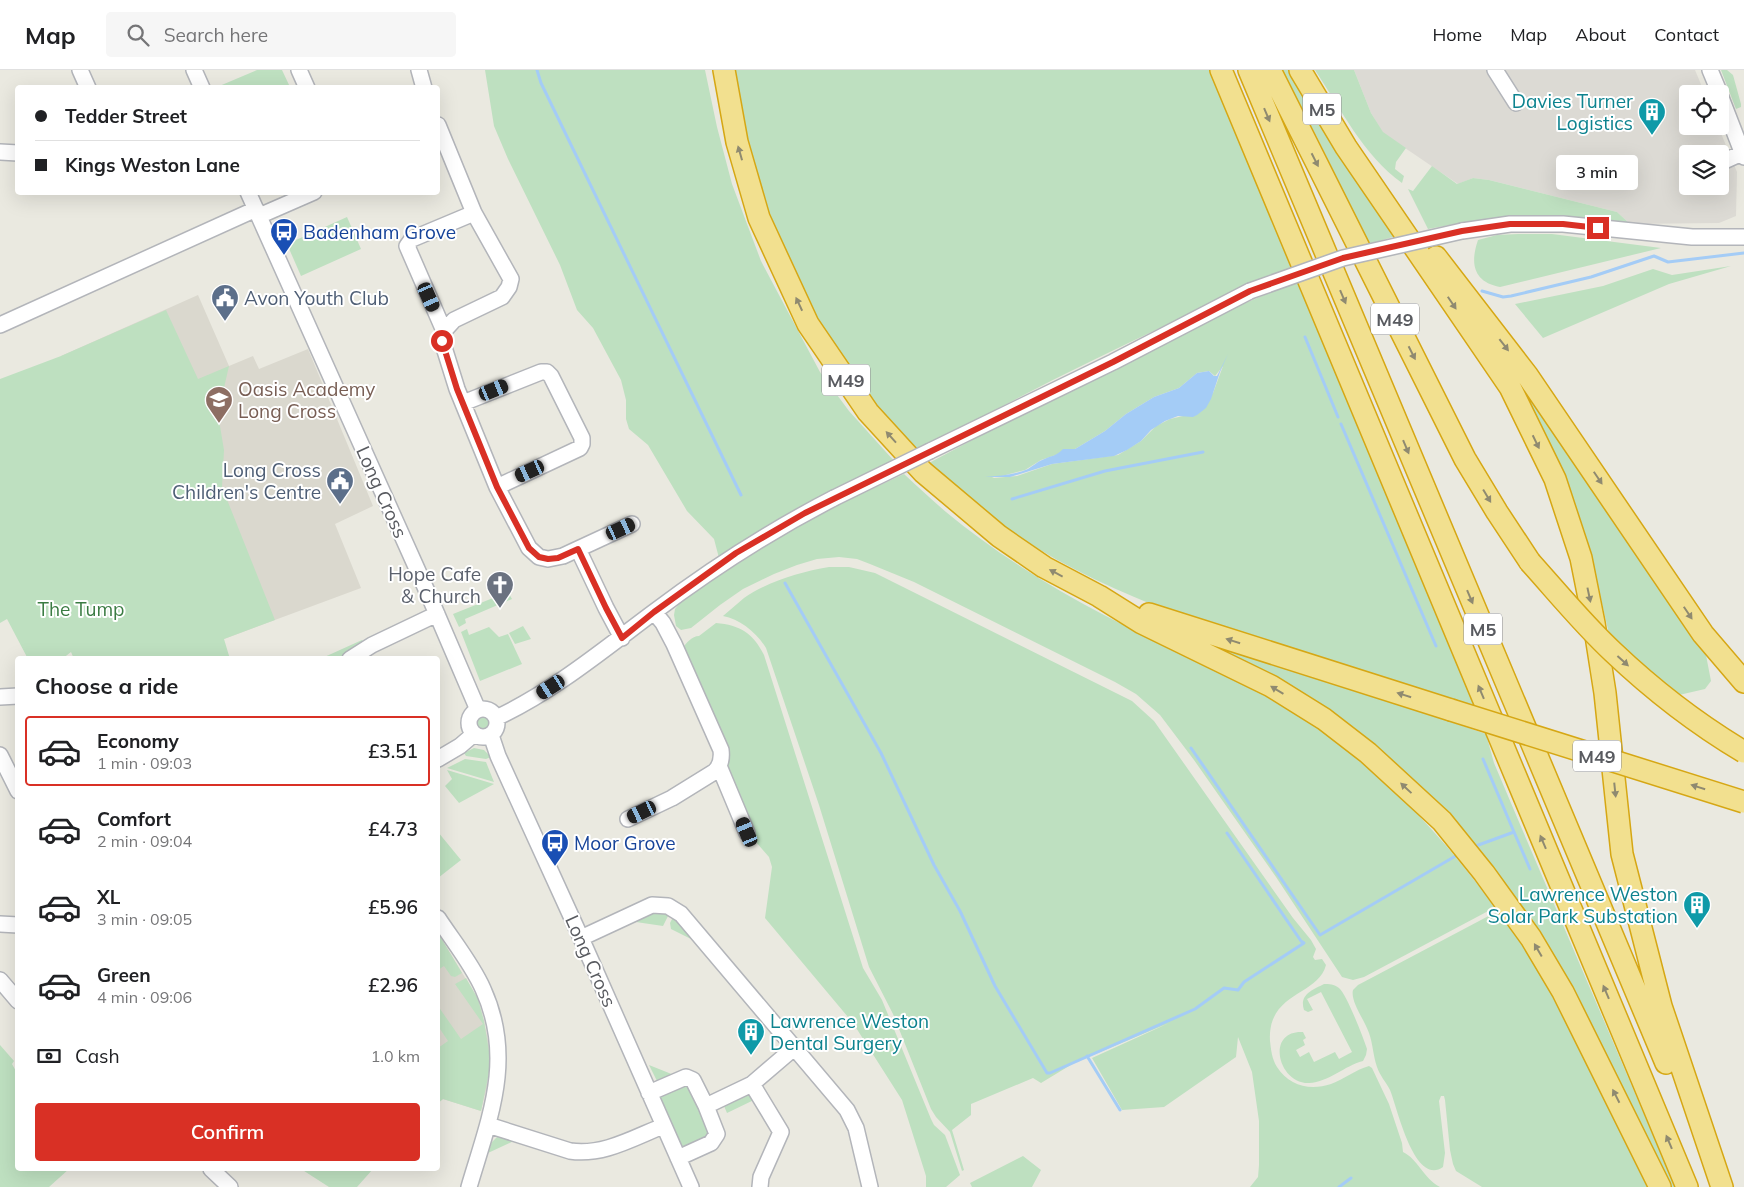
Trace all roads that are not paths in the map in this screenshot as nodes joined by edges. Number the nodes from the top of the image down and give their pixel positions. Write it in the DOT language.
graph roads {
  1 [pos="80,70"];
  2 [pos="194,70"];
  3 [pos="299,70"];
  4 [pos="419,70"];
  5 [pos="724,70"];
  6 [pos="1221,70"];
  7 [pos="1249,70"];
  8 [pos="1270,70"];
  9 [pos="1300,70"];
  10 [pos="1495,70"];
  11 [pos="1710,70"];
  12 [pos="87,85"];
  13 [pos="201,85"];
  14 [pos="306,85"];
  15 [pos="423,85"];
  16 [pos="1716,85"];
  17 [pos="1516,102"];
  18 [pos="1729,118"];
  19 [pos="440,130"];
  20 [pos="1346,147"];
  21 [pos="0,152"];
  22 [pos="15,153"];
  23 [pos="1743,155"];
  24 [pos="1729,159"];
  25 [pos="249,195"];
  26 [pos="306,195"];
  27 [pos="257,213"];
  28 [pos="474,213"];
  29 [pos="1744,237"];
  30 [pos="0,325"];
  31 [pos="444,331"];
  32 [pos="463,403"];
  33 [pos="497,487"];
  34 [pos="632,524"];
  35 [pos="578,549"];
  36 [pos="1099,596"];
  37 [pos="654,612"];
  38 [pos="437,614"];
  39 [pos="622,638"];
  40 [pos="355,656"];
  41 [pos="1742,680"];
  42 [pos="15,696"];
  43 [pos="0,697"];
  44 [pos="478,710"];
  45 [pos="496,718"];
  46 [pos="474,734"];
  47 [pos="491,735"];
  48 [pos="1744,752"];
  49 [pos="0,756"];
  50 [pos="440,758"];
  51 [pos="719,766"];
  52 [pos="15,784"];
  53 [pos="1744,802"];
  54 [pos="628,819"];
  55 [pos="747,832"];
  56 [pos="440,921"];
  57 [pos="0,924"];
  58 [pos="15,925"];
  59 [pos="581,938"];
  60 [pos="0,980"];
  61 [pos="15,998"];
  62 [pos="794,1048"];
  63 [pos="752,1084"];
  64 [pos="649,1093"];
  65 [pos="706,1106"];
  66 [pos="488,1125"];
  67 [pos="663,1126"];
  68 [pos="678,1158"];
  69 [pos="213,1171"];
  70 [pos="230,1187"];
  71 [pos="469,1187"];
  72 [pos="691,1187"];
  73 [pos="760,1187"];
  74 [pos="870,1187"];
  75 [pos="1660,1187"];
  76 [pos="1687,1187"];
  77 [pos="1720,1187"];
  1 -- 12 [label="street"];
  2 -- 13 [label="street"];
  3 -- 14 [label="street"];
  4 -- 15 [label="street"];
  36 -- 5 [label="highway, M49, one-way"];
  76 -- 6 [label="highway, M5, one-way"];
  7 -- 77 [label="highway, M5, one-way"];
  8 -- 48 [label="highway, M49, one-way, bridge"];
  9 -- 20 [label="highway, M5"];
  10 -- 17 [label="street"];
  11 -- 16 [label="street"];
  18 -- 23 [label="street"];
  19 -- 28 [label="street"];
  20 -- 41 [label="highway, one-way"];
  20 -- 77 [label="highway, M5, one-way"];
  21 -- 22 [label="street"];
  23 -- 24 [label="street"];
  25 -- 27 [label="street, Long Cross"];
  26 -- 27 [label="street"];
  27 -- 30 [label="street"];
  27 -- 38 [label="street, Long Cross"];
  28 -- 31 [label="street"];
  28 -- 31 [label="street"];
  29 -- 37 [label="street, bridge"];
  31 -- 32 [label="street"];
  32 -- 33 [label="street"];
  32 -- 33 [label="street"];
  33 -- 35 [label="street"];
  34 -- 35 [label="street"];
  35 -- 39 [label="street"];
  53 -- 36 [label="highway, M49, one-way, bridge"];
  75 -- 36 [label="highway, one-way"];
  37 -- 39 [label="street"];
  37 -- 51 [label="street"];
  38 -- 40 [label="street"];
  38 -- 44 [label="street, Long Cross"];
  39 -- 45 [label="street"];
  42 -- 43 [label="street"];
  44 -- 45 [label="street"];
  44 -- 46 [label="street"];
  45 -- 47 [label="street"];
  46 -- 47 [label="street"];
  46 -- 50 [label="street"];
  47 -- 59 [label="street, Long Cross"];
  49 -- 52 [label="street"];
  51 -- 54 [label="street"];
  51 -- 55 [label="street"];
  56 -- 66 [label="street"];
  57 -- 58 [label="street"];
  59 -- 62 [label="street"];
  59 -- 64 [label="street, Long Cross"];
  60 -- 61 [label="street"];
  62 -- 63 [label="street"];
  62 -- 74 [label="street"];
  63 -- 65 [label="street"];
  63 -- 73 [label="street"];
  64 -- 65 [label="street"];
  64 -- 67 [label="street, Long Cross"];
  65 -- 68 [label="street"];
  66 -- 67 [label="street"];
  66 -- 71 [label="street"];
  67 -- 68 [label="street, Long Cross"];
  68 -- 72 [label="street, Long Cross"];
  69 -- 70 [label="street"];
}
